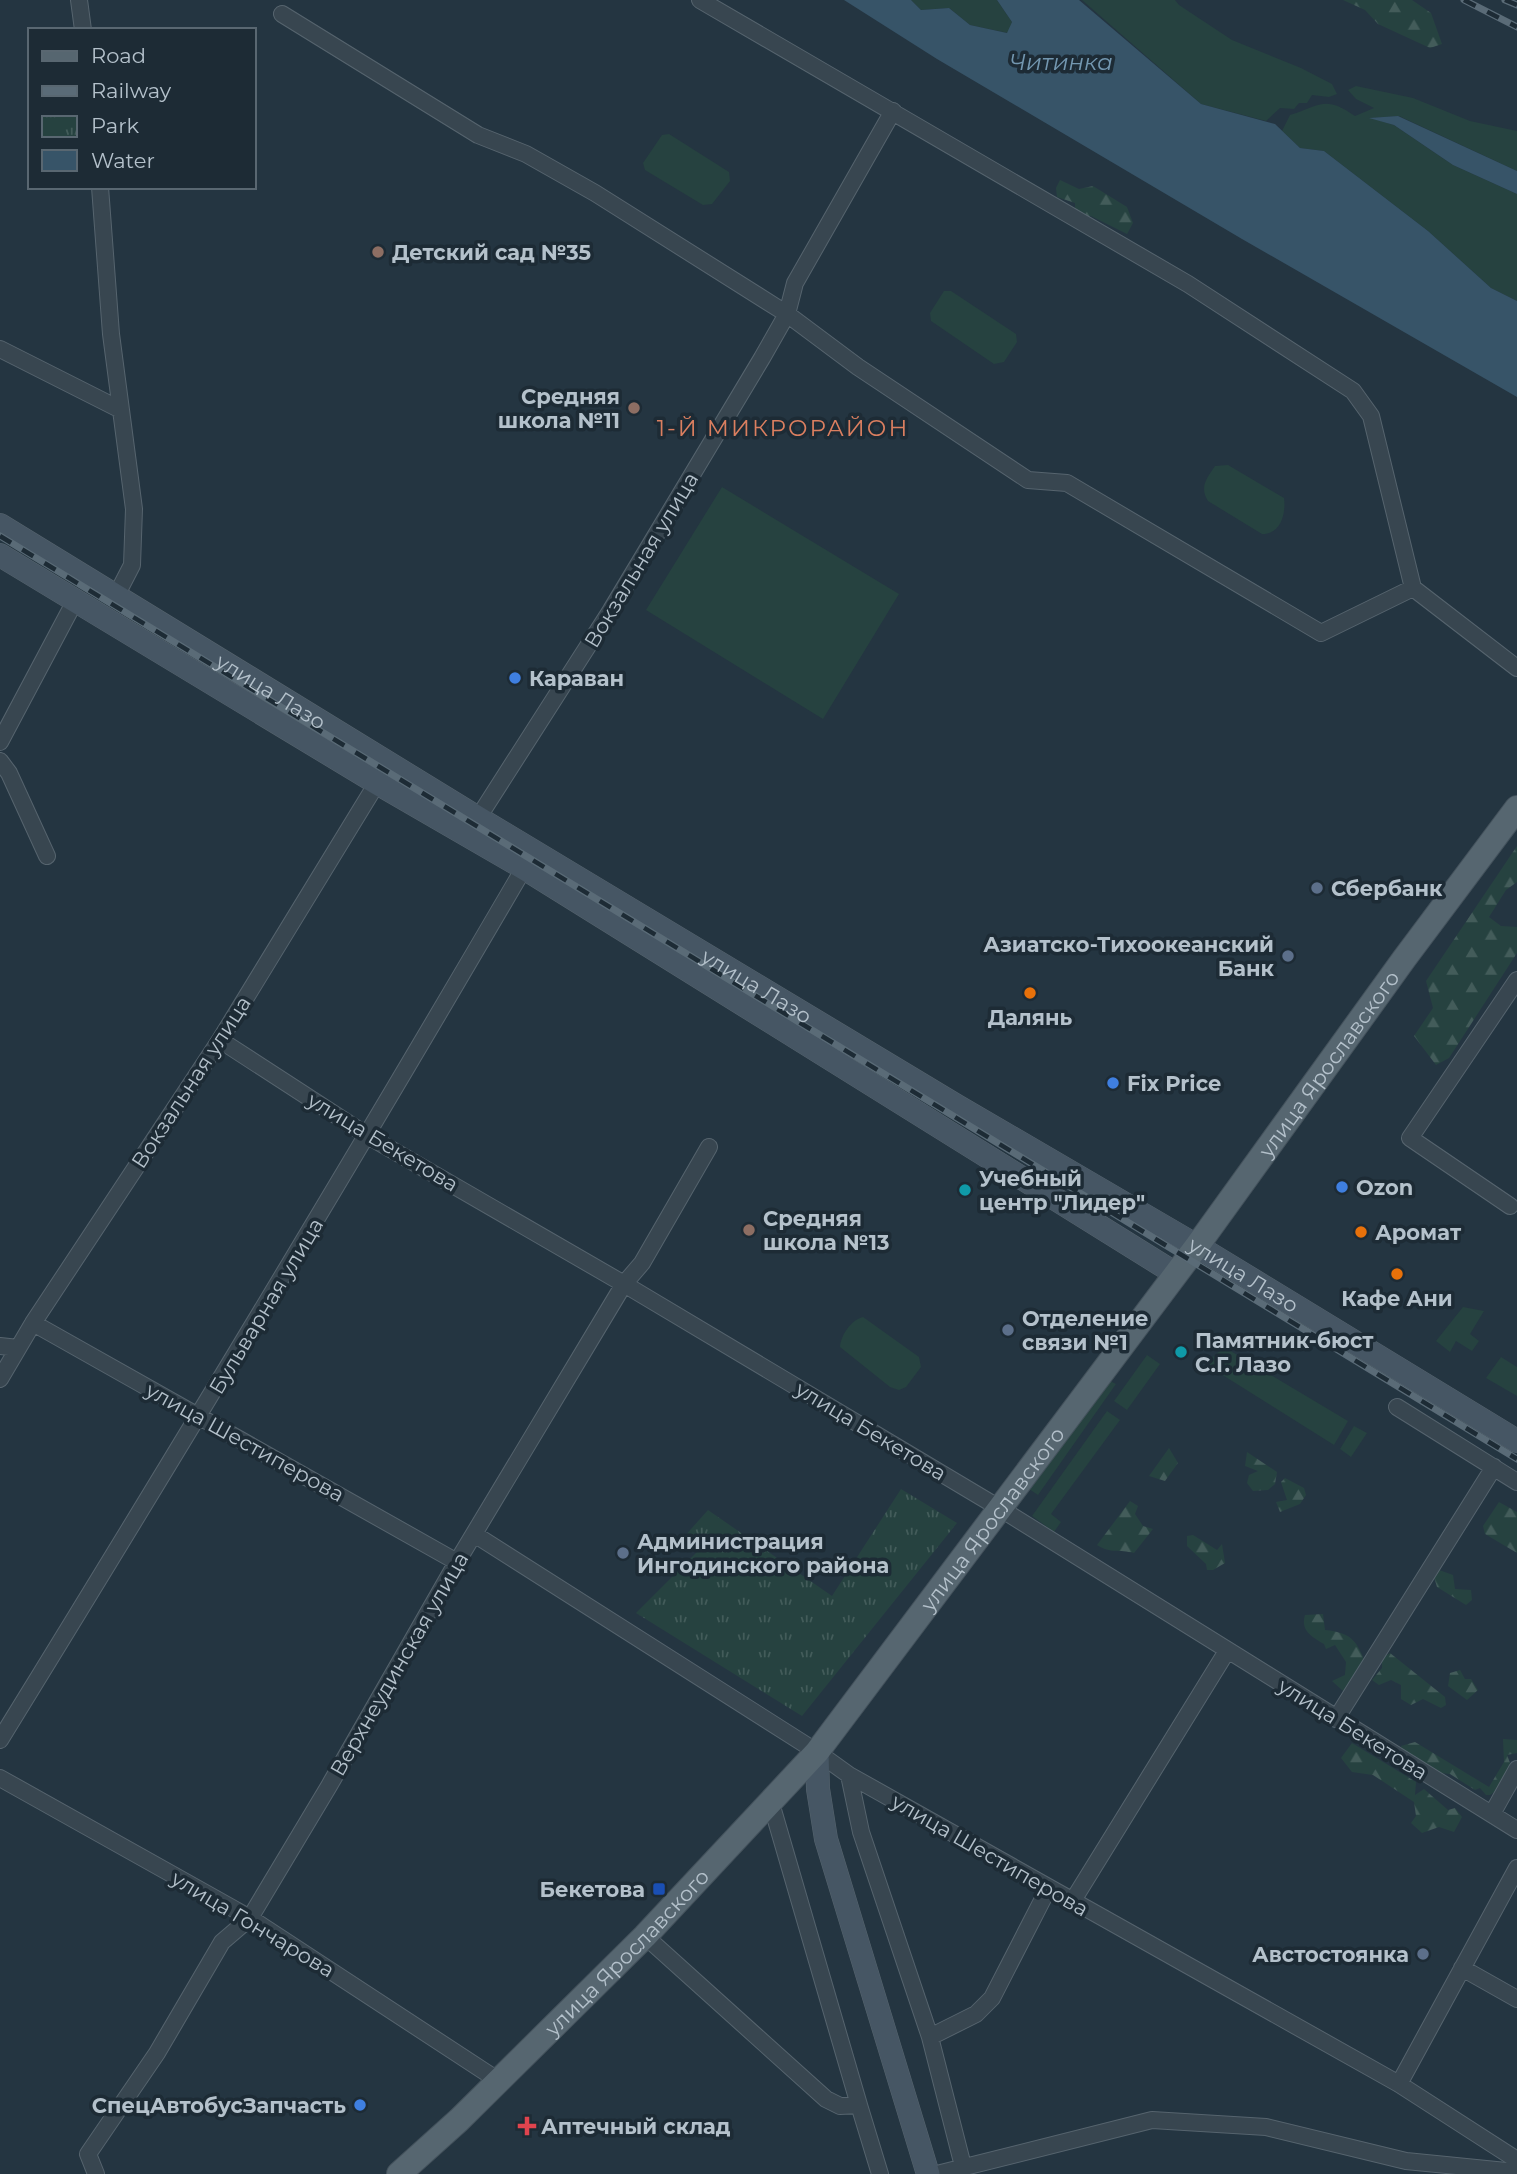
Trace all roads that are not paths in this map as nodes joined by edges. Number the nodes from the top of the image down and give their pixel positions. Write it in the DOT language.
graph roads {
  1 [pos="79,0"];
  2 [pos="700,0"];
  3 [pos="282,14"];
  4 [pos="83,28"];
  5 [pos="893,111"];
  6 [pos="100,189"];
  7 [pos="787,314"];
  8 [pos="0,349"];
  9 [pos="121,410"];
  10 [pos="0,525"];
  11 [pos="0,555"];
  12 [pos="1413,588"];
  13 [pos="116,596"];
  14 [pos="76,599"];
  15 [pos="1517,668"];
  16 [pos="0,742"];
  17 [pos="0,761"];
  18 [pos="377,783"];
  19 [pos="1517,808"];
  20 [pos="478,818"];
  21 [pos="47,856"];
  22 [pos="524,868"];
  23 [pos="1517,980"];
  24 [pos="220,1040"];
  25 [pos="368,1136"];
  26 [pos="709,1147"];
  27 [pos="1510,1206"];
  28 [pos="1197,1246"];
  29 [pos="1176,1274"];
  30 [pos="624,1283"];
  31 [pos="33,1323"];
  32 [pos="0,1346"];
  33 [pos="18,1348"];
  34 [pos="0,1379"];
  35 [pos="1397,1407"];
  36 [pos="200,1416"];
  37 [pos="1517,1441"];
  38 [pos="1494,1467"];
  39 [pos="1517,1482"];
  40 [pos="1001,1509"];
  41 [pos="474,1534"];
  42 [pos="457,1562"];
  43 [pos="1227,1651"];
  44 [pos="1336,1719"];
  45 [pos="0,1740"];
  46 [pos="817,1752"];
  47 [pos="1517,1769"];
  48 [pos="849,1775"];
  49 [pos="0,1778"];
  50 [pos="771,1803"];
  51 [pos="1492,1814"];
  52 [pos="1517,1829"];
  53 [pos="1517,1868"];
  54 [pos="1048,1889"];
  55 [pos="1072,1902"];
  56 [pos="250,1918"];
  57 [pos="645,1936"];
  58 [pos="1462,1968"];
  59 [pos="1517,1999"];
  60 [pos="930,2037"];
  61 [pos="499,2081"];
  62 [pos="1399,2084"];
  63 [pos="859,2105"];
  64 [pos="1517,2160"];
  65 [pos="963,2166"];
  66 [pos="1517,2172"];
  67 [pos="96,2174"];
  68 [pos="399,2174"];
  69 [pos="880,2174"];
  70 [pos="928,2174"];
  71 [pos="937,2174"];
  1 -- 4 [label="street"];
  2 -- 5 [label="street"];
  3 -- 7 [label="street"];
  5 -- 7 [label="street, Вокзальная улица"];
  5 -- 12 [label="street"];
  6 -- 9 [label="street"];
  7 -- 12 [label="street"];
  7 -- 20 [label="street, Вокзальная улица"];
  8 -- 9 [label="street"];
  9 -- 13 [label="street"];
  10 -- 13 [label="main road, улица Лазо"];
  11 -- 14 [label="main road, улица Лазо"];
  12 -- 15 [label="street"];
  13 -- 20 [label="main road, улица Лазо"];
  14 -- 16 [label="street"];
  14 -- 18 [label="main road, улица Лазо"];
  17 -- 21 [label="street"];
  18 -- 22 [label="main road, улица Лазо"];
  18 -- 24 [label="street, Вокзальная улица"];
  19 -- 28 [label="main road, улица Ярославского"];
  20 -- 28 [label="main road, улица Лазо"];
  22 -- 25 [label="street, Бульварная улица"];
  22 -- 29 [label="main road, улица Лазо"];
  23 -- 27 [label="street"];
  24 -- 25 [label="street, улица Бекетова"];
  24 -- 31 [label="street, Вокзальная улица"];
  25 -- 30 [label="street, улица Бекетова"];
  25 -- 36 [label="street, Бульварная улица"];
  26 -- 30 [label="street, Верхнеудинская улица"];
  28 -- 29 [label="main road, улица Ярославского"];
  28 -- 37 [label="main road, улица Лазо"];
  29 -- 40 [label="main road, улица Ярославского"];
  30 -- 40 [label="street, улица Бекетова"];
  30 -- 41 [label="street, Верхнеудинская улица"];
  31 -- 33 [label="street, Вокзальная улица"];
  31 -- 36 [label="street, улица Шестиперова"];
  32 -- 33 [label="street"];
  33 -- 34 [label="street, Вокзальная улица"];
  35 -- 38 [label="street"];
  36 -- 42 [label="street, улица Шестиперова"];
  36 -- 45 [label="street, Бульварная улица"];
  38 -- 39 [label="street"];
  38 -- 44 [label="street"];
  40 -- 43 [label="street, улица Бекетова"];
  40 -- 46 [label="main road, улица Ярославского"];
  41 -- 42 [label="street, Верхнеудинская улица"];
  41 -- 46 [label="street, улица Шестиперова"];
  42 -- 56 [label="street, Верхнеудинская улица"];
  43 -- 44 [label="street, улица Бекетова"];
  43 -- 55 [label="street"];
  44 -- 51 [label="street, улица Бекетова"];
  46 -- 48 [label="street, улица Шестиперова"];
  46 -- 50 [label="main road, улица Ярославского"];
  46 -- 70 [label="main road"];
  47 -- 51 [label="street"];
  48 -- 54 [label="street, улица Шестиперова"];
  48 -- 60 [label="street"];
  49 -- 56 [label="street, улица Гончарова"];
  50 -- 57 [label="main road, улица Ярославского"];
  50 -- 63 [label="street"];
  51 -- 52 [label="street, улица Бекетова"];
  53 -- 58 [label="street"];
  54 -- 55 [label="street, улица Шестиперова"];
  54 -- 60 [label="street"];
  55 -- 62 [label="street, улица Шестиперова"];
  56 -- 61 [label="street, улица Гончарова"];
  56 -- 67 [label="street, Верхнеудинская улица"];
  57 -- 61 [label="main road, улица Ярославского"];
  57 -- 63 [label="street"];
  58 -- 59 [label="street"];
  58 -- 62 [label="street"];
  60 -- 65 [label="street"];
  61 -- 68 [label="main road, улица Ярославского"];
  62 -- 64 [label="street, улица Шестиперова"];
  63 -- 69 [label="street"];
  65 -- 66 [label="street"];
  65 -- 71 [label="street"];
}
